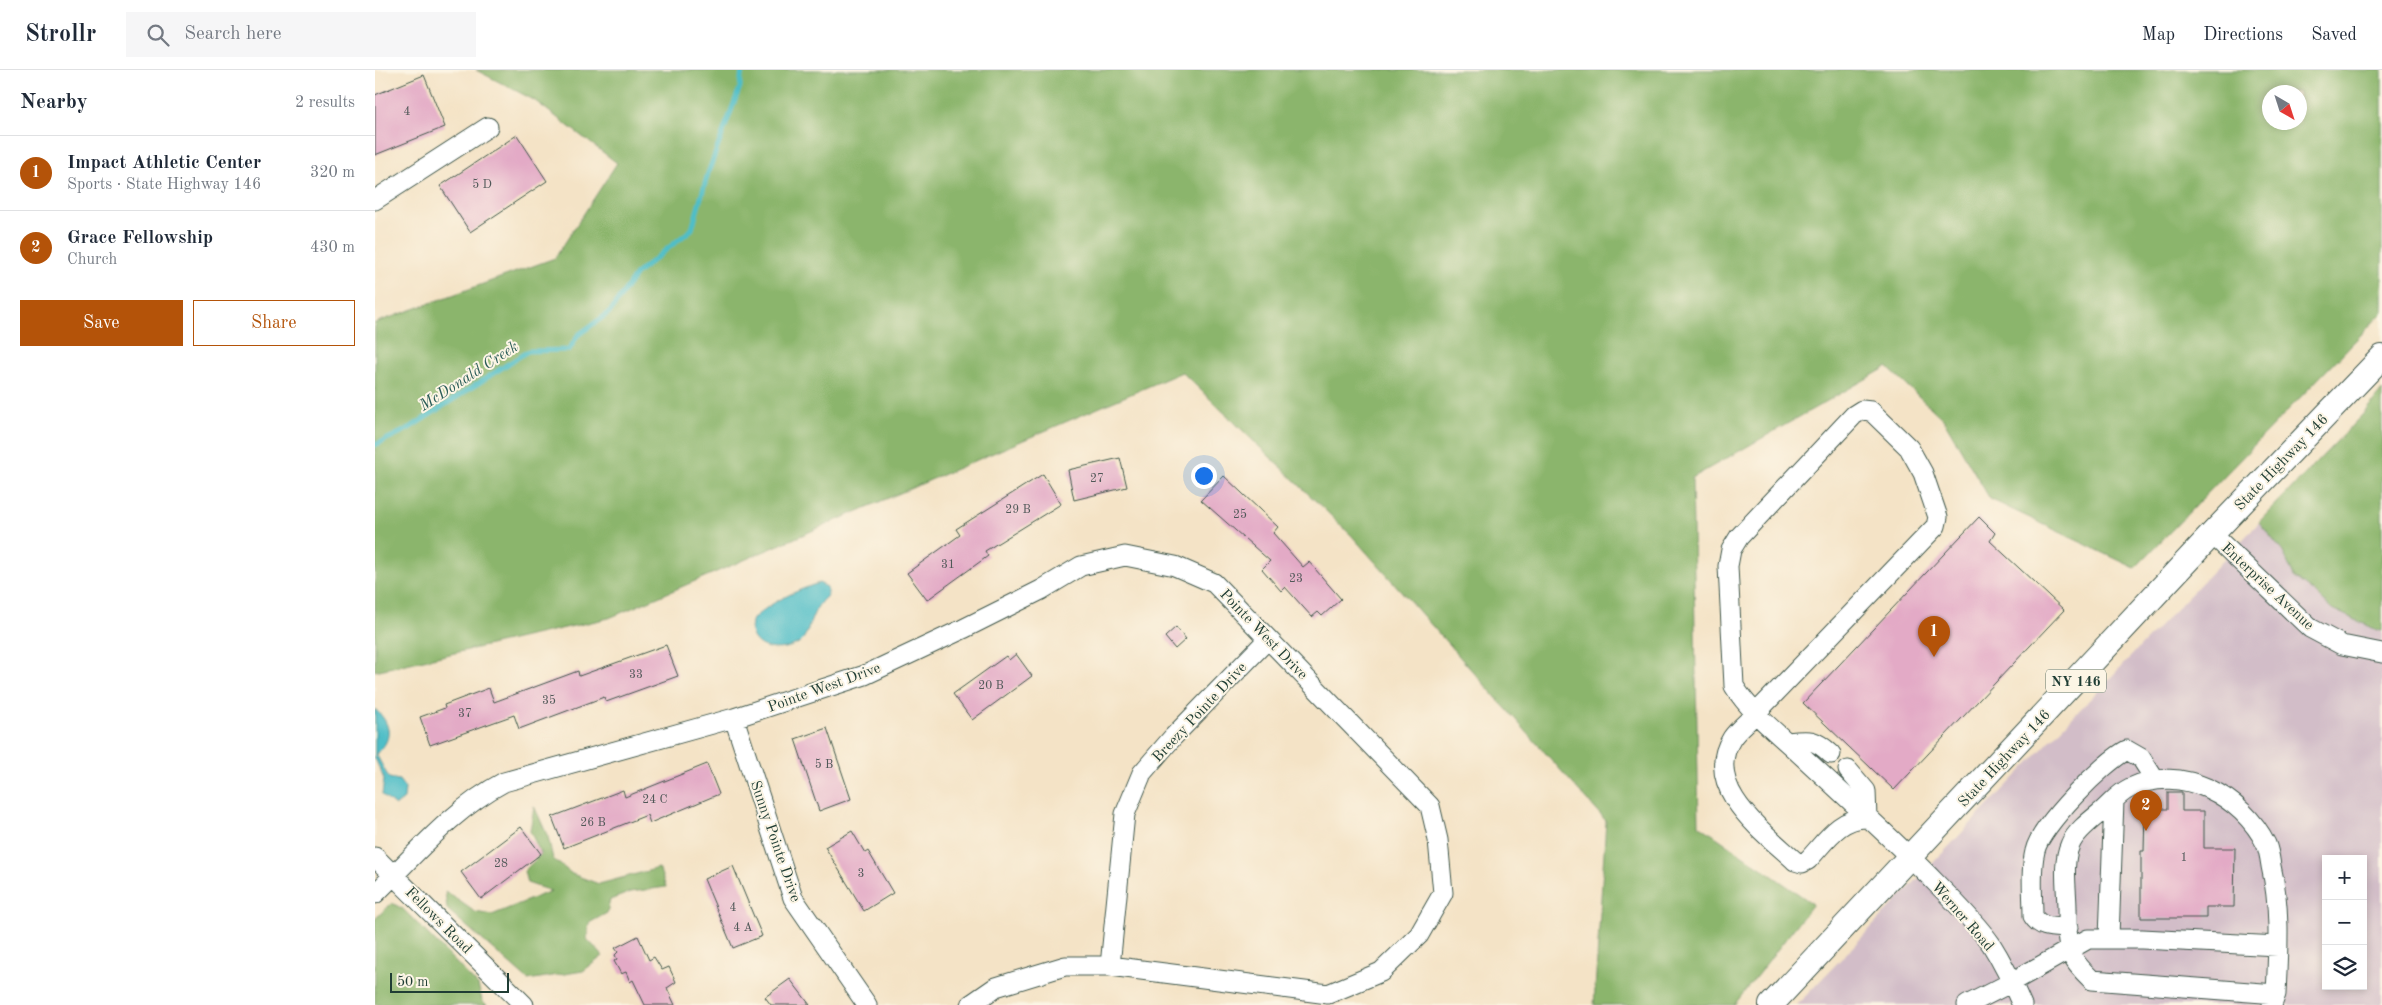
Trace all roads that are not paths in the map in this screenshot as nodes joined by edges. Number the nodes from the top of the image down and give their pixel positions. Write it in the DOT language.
graph roads {
  1 [pos="488,127"];
  2 [pos="375,200"];
  3 [pos="2382,358"];
  4 [pos="2212,534"];
  5 [pos="1268,639"];
  6 [pos="2382,653"];
  7 [pos="1756,712"];
  8 [pos="734,718"];
  9 [pos="1788,742"];
  10 [pos="1831,754"];
  11 [pos="1848,770"];
  12 [pos="2155,780"];
  13 [pos="2114,800"];
  14 [pos="1867,818"];
  15 [pos="375,857"];
  16 [pos="1911,858"];
  17 [pos="394,876"];
  18 [pos="375,894"];
  19 [pos="2068,928"];
  20 [pos="2109,938"];
  21 [pos="2278,946"];
  22 [pos="2068,950"];
  23 [pos="1110,966"];
  24 [pos="2012,982"];
  25 [pos="2274,1000"];
  26 [pos="524,1005"];
  27 [pos="867,1005"];
  28 [pos="969,1005"];
  29 [pos="1771,1005"];
  30 [pos="1967,1005"];
  31 [pos="2022,1005"];
  1 -- 2 [label="street"];
  3 -- 4 [label="main road, State Highway 146 / NY 146"];
  4 -- 6 [label="street, Enterprise Avenue"];
  4 -- 16 [label="main road, State Highway 146 / NY 146"];
  5 -- 8 [label="street, Pointe West Drive"];
  5 -- 23 [label="street, Breezy Pointe Drive"];
  5 -- 23 [label="street, Pointe West Drive"];
  7 -- 7 [label="street"];
  7 -- 9 [label="street, Werner Road"];
  7 -- 14 [label="street"];
  8 -- 17 [label="street, Pointe West Drive"];
  8 -- 27 [label="street, Sunny Pointe Drive"];
  9 -- 10 [label="street"];
  9 -- 14 [label="street, Werner Road"];
  11 -- 14 [label="street"];
  12 -- 13 [label="street"];
  12 -- 19 [label="street"];
  12 -- 21 [label="street"];
  13 -- 19 [label="street"];
  13 -- 20 [label="street"];
  14 -- 16 [label="street, Werner Road"];
  15 -- 17 [label="street, Fellows Road"];
  16 -- 24 [label="street, Werner Road"];
  16 -- 29 [label="main road, State Highway 146 / NY 146"];
  17 -- 18 [label="street, Pointe West Drive"];
  17 -- 26 [label="street, Fellows Road"];
  19 -- 22 [label="street"];
  20 -- 21 [label="street"];
  20 -- 22 [label="street"];
  21 -- 25 [label="street"];
  22 -- 24 [label="street"];
  22 -- 25 [label="street"];
  23 -- 28 [label="street, Pointe West Drive"];
  24 -- 30 [label="street"];
  24 -- 31 [label="street, Werner Road"];
}
